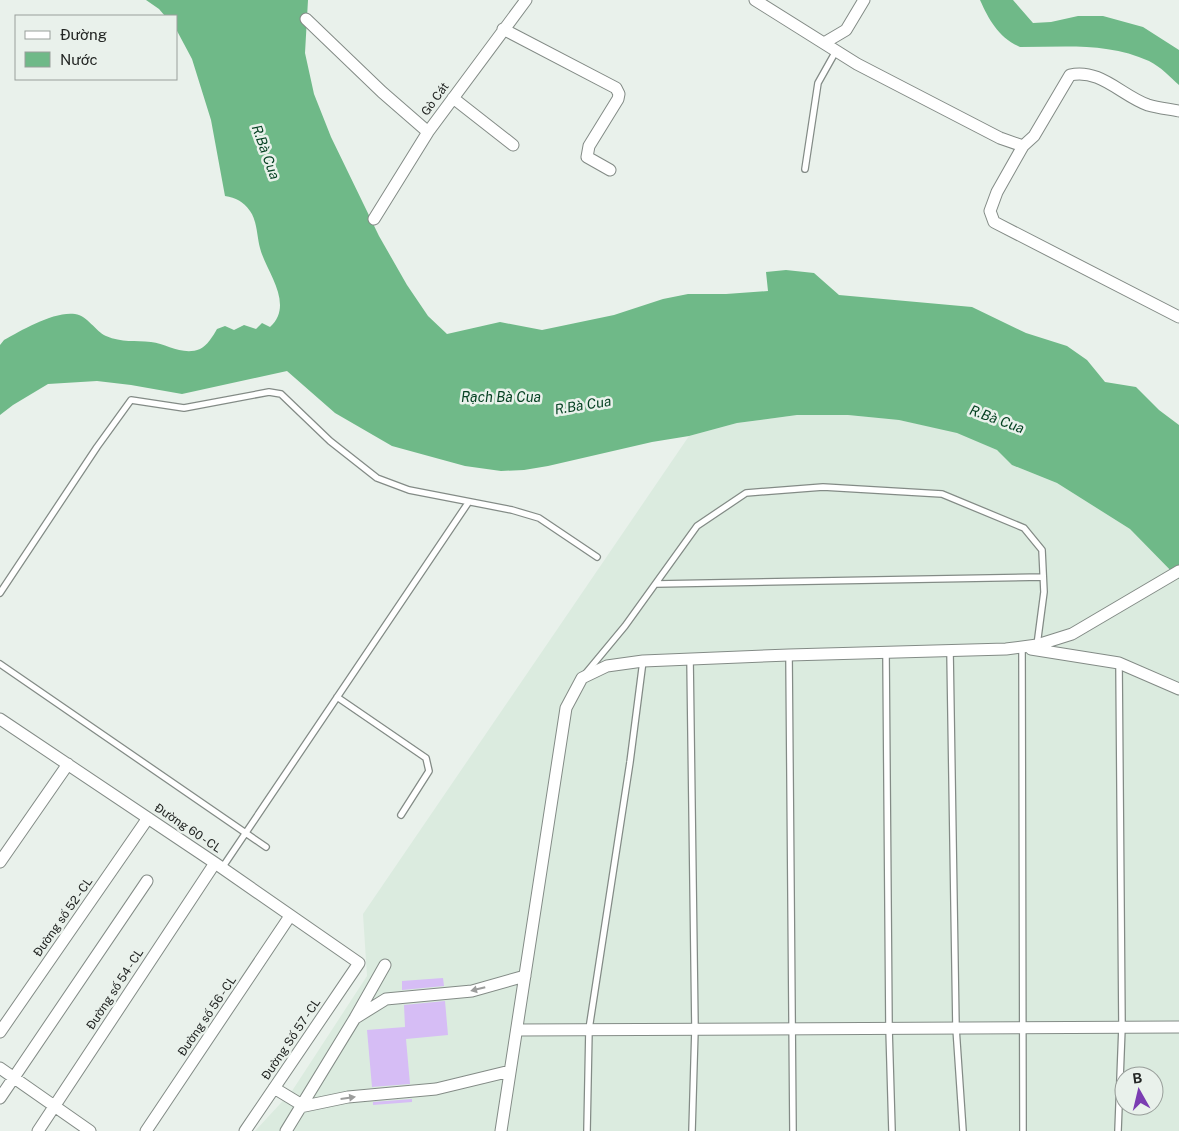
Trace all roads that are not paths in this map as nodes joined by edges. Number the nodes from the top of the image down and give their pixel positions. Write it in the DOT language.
graph roads {
  1 [pos="526,0"];
  2 [pos="755,0"];
  3 [pos="864,0"];
  4 [pos="306,19"];
  5 [pos="503,29"];
  6 [pos="824,43"];
  7 [pos="836,51"];
  8 [pos="453,98"];
  9 [pos="1179,111"];
  10 [pos="428,132"];
  11 [pos="513,145"];
  12 [pos="1023,146"];
  13 [pos="805,169"];
  14 [pos="610,170"];
  15 [pos="374,219"];
  16 [pos="1179,317"];
  17 [pos="468,502"];
  18 [pos="597,557"];
  19 [pos="1179,570"];
  20 [pos="1044,577"];
  21 [pos="656,584"];
  22 [pos="0,593"];
  23 [pos="1037,645"];
  24 [pos="1022,647"];
  25 [pos="950,651"];
  26 [pos="886,653"];
  27 [pos="789,654"];
  28 [pos="690,658"];
  29 [pos="643,661"];
  30 [pos="1119,663"];
  31 [pos="0,664"];
  32 [pos="582,678"];
  33 [pos="1179,689"];
  34 [pos="337,697"];
  35 [pos="0,719"];
  36 [pos="68,764"];
  37 [pos="401,815"];
  38 [pos="148,818"];
  39 [pos="246,833"];
  40 [pos="266,847"];
  41 [pos="0,862"];
  42 [pos="219,865"];
  43 [pos="147,881"];
  44 [pos="290,916"];
  45 [pos="359,963"];
  46 [pos="385,966"];
  47 [pos="525,976"];
  48 [pos="355,1018"];
  49 [pos="1022,1027"];
  50 [pos="1122,1027"];
  51 [pos="1179,1027"];
  52 [pos="792,1028"];
  53 [pos="889,1028"];
  54 [pos="956,1028"];
  55 [pos="589,1029"];
  56 [pos="695,1029"];
  57 [pos="517,1030"];
  58 [pos="0,1032"];
  59 [pos="0,1068"];
  60 [pos="510,1071"];
  61 [pos="14,1078"];
  62 [pos="274,1088"];
  63 [pos="0,1098"];
  64 [pos="54,1106"];
  65 [pos="301,1106"];
  66 [pos="38,1131"];
  67 [pos="90,1131"];
  68 [pos="146,1131"];
  69 [pos="245,1131"];
  70 [pos="286,1131"];
  71 [pos="501,1131"];
  72 [pos="587,1131"];
  73 [pos="692,1131"];
  74 [pos="793,1131"];
  75 [pos="892,1131"];
  76 [pos="963,1131"];
  77 [pos="1023,1131"];
  78 [pos="1118,1131"];
  1 -- 5 [label="street, Gò Cát"];
  2 -- 6 [label="street"];
  3 -- 6 [label="street"];
  4 -- 10 [label="street"];
  5 -- 8 [label="street, Gò Cát"];
  5 -- 14 [label="street"];
  6 -- 7 [label="street"];
  7 -- 12 [label="street"];
  7 -- 13 [label="lane"];
  8 -- 10 [label="street, Gò Cát"];
  8 -- 11 [label="street"];
  9 -- 12 [label="street"];
  10 -- 15 [label="street, Gò Cát"];
  12 -- 16 [label="street"];
  17 -- 18 [label="lane"];
  17 -- 22 [label="lane"];
  17 -- 34 [label="lane"];
  19 -- 23 [label="street"];
  20 -- 21 [label="lane"];
  20 -- 21 [label="lane"];
  20 -- 23 [label="lane"];
  21 -- 32 [label="lane"];
  23 -- 24 [label="street"];
  24 -- 25 [label="street"];
  24 -- 30 [label="street"];
  24 -- 49 [label="lane"];
  25 -- 26 [label="street"];
  25 -- 54 [label="lane"];
  26 -- 27 [label="street"];
  26 -- 53 [label="lane"];
  27 -- 28 [label="street"];
  27 -- 52 [label="lane"];
  28 -- 29 [label="street"];
  28 -- 56 [label="lane"];
  29 -- 32 [label="street"];
  29 -- 55 [label="lane"];
  30 -- 33 [label="street"];
  30 -- 50 [label="lane"];
  31 -- 39 [label="lane"];
  32 -- 47 [label="street"];
  34 -- 37 [label="lane"];
  34 -- 39 [label="lane"];
  35 -- 36 [label="street, Đường 60 - CL"];
  36 -- 38 [label="street, Đường 60 - CL"];
  36 -- 41 [label="street"];
  38 -- 42 [label="street, Đường 60 - CL"];
  38 -- 58 [label="street, Đường số 52 - CL"];
  39 -- 40 [label="lane"];
  39 -- 42 [label="lane"];
  42 -- 44 [label="street, Đường 60 - CL"];
  42 -- 64 [label="street, Đường số 54 - CL"];
  43 -- 61 [label="street"];
  44 -- 45 [label="street, Đường 60 - CL"];
  44 -- 68 [label="street, Đường số 56 - CL"];
  45 -- 62 [label="street, Đường Số 57 - CL"];
  46 -- 48 [label="street"];
  47 -- 48 [label="street, one-way"];
  47 -- 57 [label="street"];
  48 -- 65 [label="street"];
  49 -- 50 [label="street"];
  49 -- 54 [label="street"];
  49 -- 77 [label="lane"];
  50 -- 51 [label="street"];
  50 -- 78 [label="lane"];
  52 -- 53 [label="street"];
  52 -- 56 [label="street"];
  52 -- 74 [label="lane"];
  53 -- 54 [label="street"];
  53 -- 75 [label="lane"];
  54 -- 76 [label="lane"];
  55 -- 56 [label="street"];
  55 -- 57 [label="street"];
  55 -- 72 [label="lane"];
  56 -- 73 [label="lane"];
  57 -- 60 [label="street"];
  59 -- 61 [label="street"];
  65 -- 60 [label="street, one-way"];
  60 -- 71 [label="street"];
  61 -- 63 [label="street"];
  61 -- 64 [label="street"];
  62 -- 65 [label="street"];
  62 -- 69 [label="street, Đường Số 57 - CL"];
  64 -- 66 [label="street, Đường số 54 - CL"];
  64 -- 67 [label="street"];
  65 -- 70 [label="street"];
}
